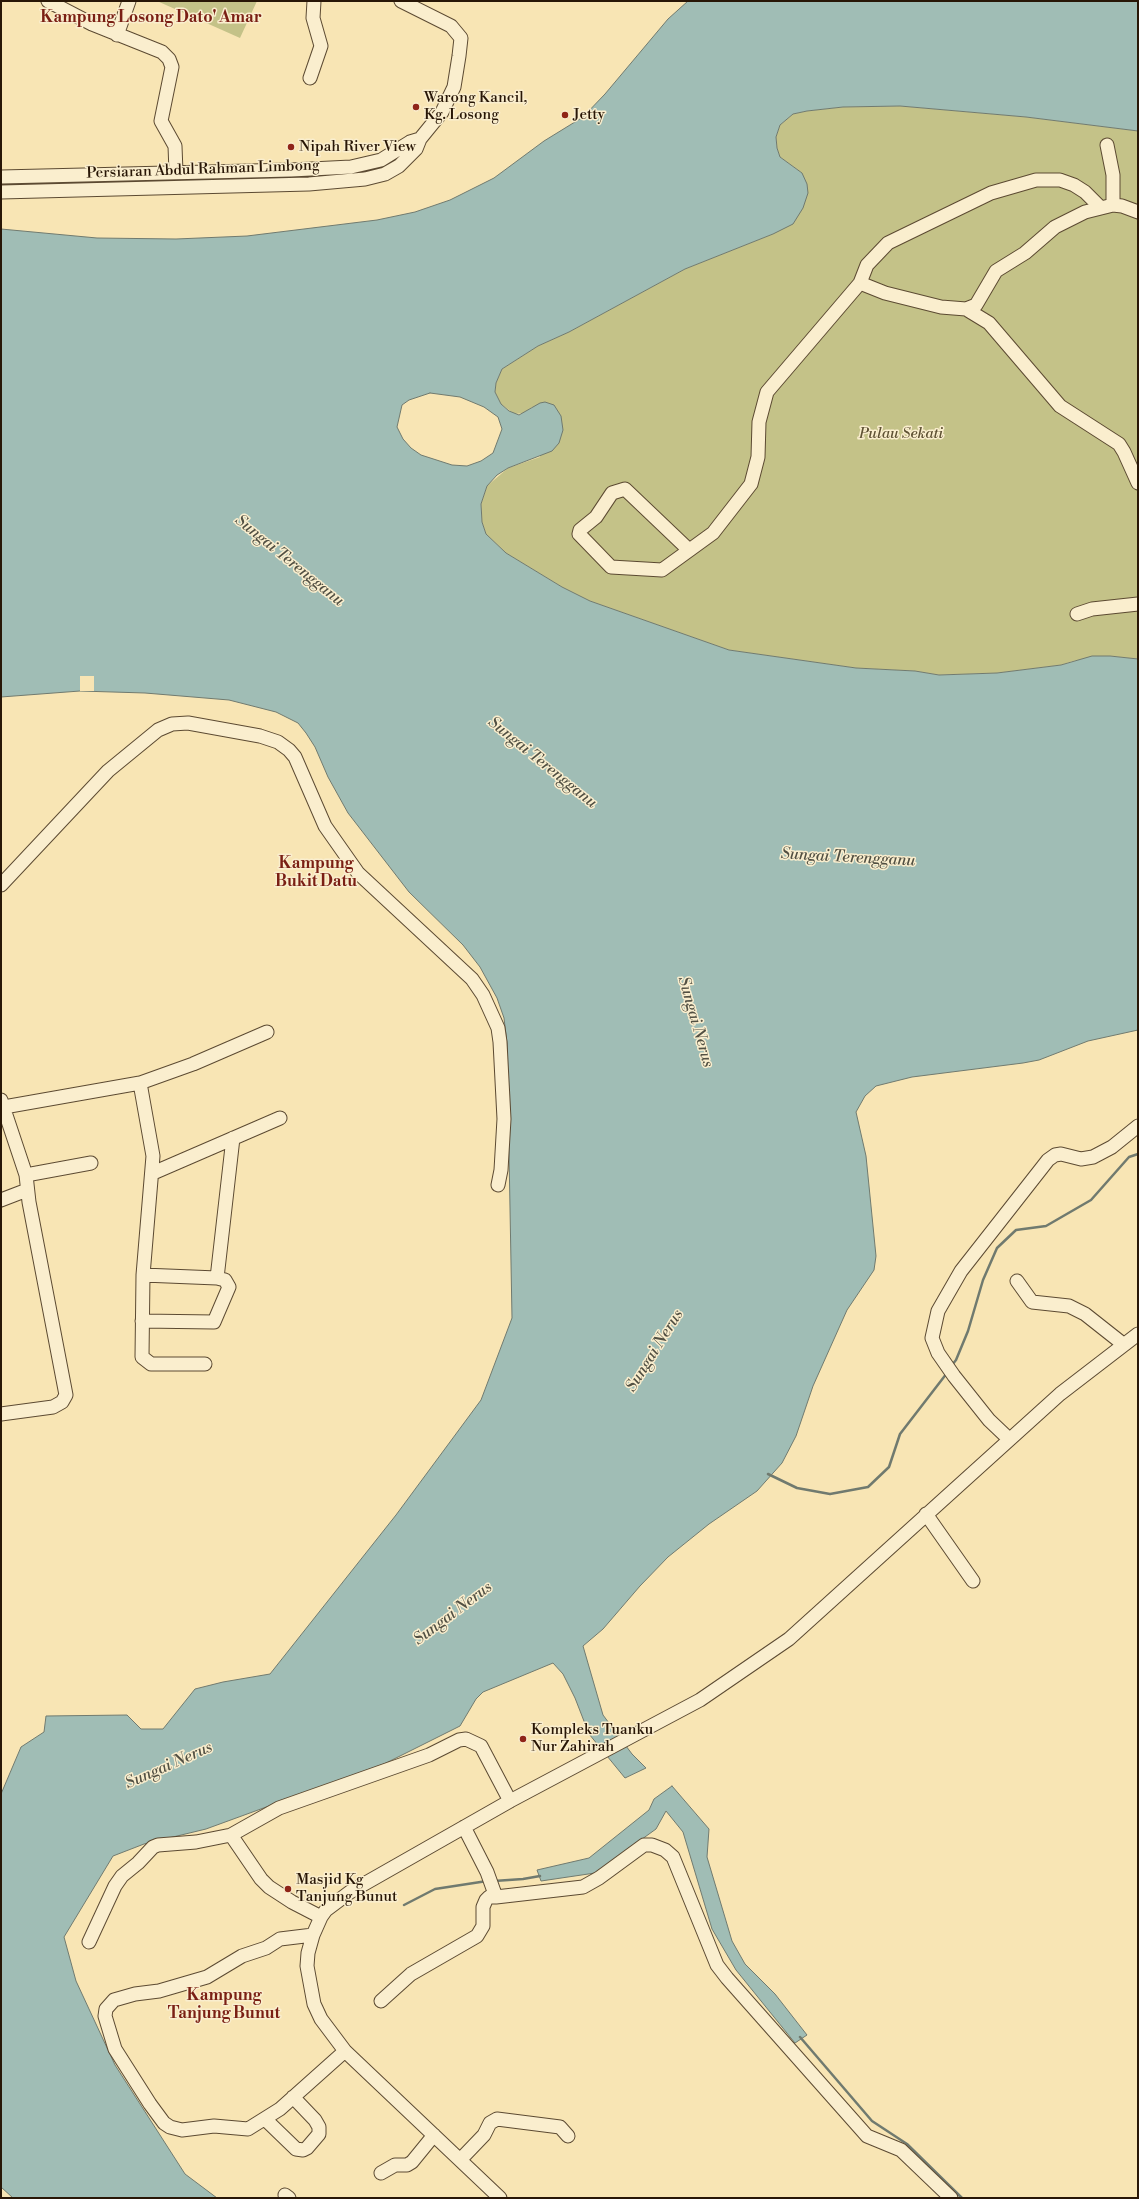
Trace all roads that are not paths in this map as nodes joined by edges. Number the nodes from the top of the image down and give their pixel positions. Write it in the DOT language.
graph roads {
  1 [pos="48,1"];
  2 [pos="129,1"];
  3 [pos="314,1"];
  4 [pos="401,1"];
  5 [pos="117,36"];
  6 [pos="310,78"];
  7 [pos="420,139"];
  8 [pos="1107,145"];
  9 [pos="176,172"];
  10 [pos="1,177"];
  11 [pos="1,192"];
  12 [pos="1107,206"];
  13 [pos="1138,212"];
  14 [pos="860,283"];
  15 [pos="966,309"];
  16 [pos="1138,483"];
  17 [pos="689,550"];
  18 [pos="1138,604"];
  19 [pos="1077,614"];
  20 [pos="3,879"];
  21 [pos="267,1032"];
  22 [pos="140,1083"];
  23 [pos="2,1104"];
  24 [pos="280,1118"];
  25 [pos="1138,1126"];
  26 [pos="233,1138"];
  27 [pos="91,1163"];
  28 [pos="153,1173"];
  29 [pos="26,1175"];
  30 [pos="498,1185"];
  31 [pos="27,1190"];
  32 [pos="1,1200"];
  33 [pos="143,1275"];
  34 [pos="217,1278"];
  35 [pos="1017,1281"];
  36 [pos="142,1320"];
  37 [pos="1138,1334"];
  38 [pos="1123,1344"];
  39 [pos="205,1364"];
  40 [pos="1,1414"];
  41 [pos="1009,1439"];
  42 [pos="926,1514"];
  43 [pos="973,1581"];
  44 [pos="510,1800"];
  45 [pos="464,1828"];
  46 [pos="231,1835"];
  47 [pos="495,1893"];
  48 [pos="321,1917"];
  49 [pos="313,1935"];
  50 [pos="89,1942"];
  51 [pos="380,2001"];
  52 [pos="345,2051"];
  53 [pos="293,2097"];
  54 [pos="265,2119"];
  55 [pos="434,2135"];
  56 [pos="568,2136"];
  57 [pos="460,2160"];
  58 [pos="381,2173"];
  59 [pos="500,2198"];
  60 [pos="951,2198"];
  1 -- 5 [label="street"];
  2 -- 5 [label="street"];
  3 -- 6 [label="street"];
  4 -- 7 [label="street"];
  5 -- 9 [label="street"];
  7 -- 9 [label="street, Persiaran Abdul Rahman Limbong"];
  7 -- 11 [label="street, Persiaran Abdul Rahman Limbong"];
  8 -- 12 [label="street"];
  9 -- 10 [label="street, Persiaran Abdul Rahman Limbong"];
  12 -- 13 [label="street"];
  12 -- 14 [label="street"];
  12 -- 15 [label="street"];
  14 -- 15 [label="street"];
  14 -- 17 [label="street"];
  15 -- 16 [label="street"];
  18 -- 19 [label="street"];
  20 -- 30 [label="street"];
  21 -- 22 [label="street"];
  22 -- 23 [label="street"];
  22 -- 28 [label="street"];
  23 -- 29 [label="street"];
  24 -- 26 [label="street"];
  25 -- 41 [label="street"];
  26 -- 28 [label="street"];
  26 -- 34 [label="street"];
  27 -- 29 [label="street"];
  28 -- 33 [label="street"];
  29 -- 31 [label="street"];
  31 -- 32 [label="street"];
  31 -- 40 [label="street"];
  33 -- 34 [label="street"];
  33 -- 36 [label="street"];
  34 -- 36 [label="street"];
  35 -- 38 [label="street"];
  36 -- 39 [label="street"];
  37 -- 38 [label="street"];
  38 -- 41 [label="street"];
  41 -- 42 [label="street"];
  42 -- 43 [label="street"];
  42 -- 44 [label="street"];
  44 -- 45 [label="street"];
  44 -- 46 [label="street"];
  45 -- 47 [label="street"];
  45 -- 48 [label="street"];
  46 -- 48 [label="street"];
  46 -- 50 [label="street"];
  47 -- 51 [label="street"];
  47 -- 60 [label="street"];
  48 -- 49 [label="street"];
  49 -- 52 [label="street"];
  49 -- 54 [label="street"];
  52 -- 53 [label="street"];
  52 -- 55 [label="street"];
  53 -- 54 [label="street"];
  53 -- 54 [label="street"];
  55 -- 57 [label="street"];
  55 -- 58 [label="street"];
  56 -- 57 [label="street"];
  57 -- 59 [label="street"];
}
